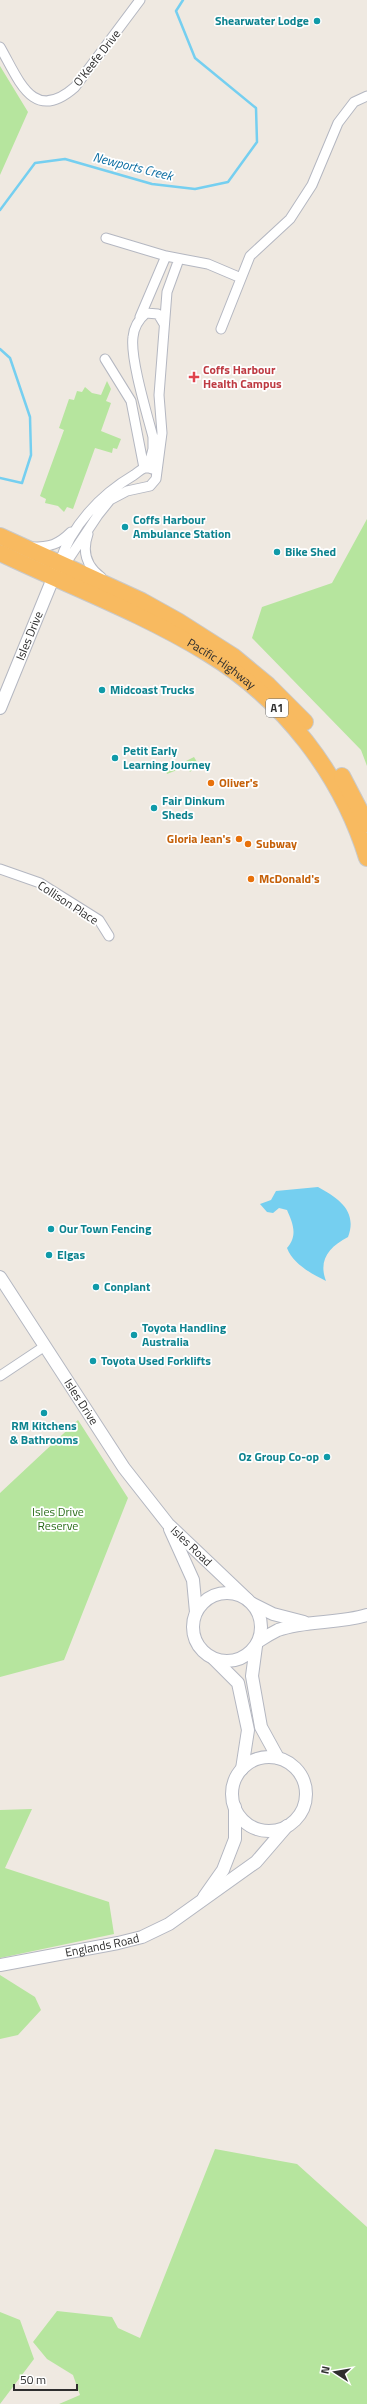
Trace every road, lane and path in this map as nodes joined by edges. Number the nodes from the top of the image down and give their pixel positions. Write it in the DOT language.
graph roads {
  1 [pos="140,0"];
  2 [pos="0,47"];
  3 [pos="367,96"];
  4 [pos="106,238"];
  5 [pos="166,256"];
  6 [pos="179,259"];
  7 [pos="240,278"];
  8 [pos="138,322"];
  9 [pos="164,324"];
  10 [pos="221,329"];
  11 [pos="105,359"];
  12 [pos="144,469"];
  13 [pos="156,476"];
  14 [pos="147,486"];
  15 [pos="81,523"];
  16 [pos="91,525"];
  17 [pos="0,536"];
  18 [pos="24,547"];
  19 [pos="0,553"];
  20 [pos="56,571"];
  21 [pos="125,594"];
  22 [pos="0,708"];
  23 [pos="367,824"];
  24 [pos="367,858"];
  25 [pos="0,869"];
  26 [pos="109,936"];
  27 [pos="0,1277"];
  28 [pos="45,1346"];
  29 [pos="0,1376"];
  30 [pos="168,1524"];
  31 [pos="251,1602"];
  32 [pos="196,1612"];
  33 [pos="367,1615"];
  34 [pos="315,1624"];
  35 [pos="257,1643"];
  36 [pos="214,1659"];
  37 [pos="278,1758"];
  38 [pos="242,1769"];
  39 [pos="235,1807"];
  40 [pos="287,1826"];
  41 [pos="198,1906"];
  42 [pos="0,1965"];
  1 -- 2 [label="street, O'Keefe Drive"];
  3 -- 7 [label="street"];
  4 -- 5 [label="street"];
  5 -- 6 [label="street"];
  5 -- 8 [label="street"];
  6 -- 7 [label="street"];
  6 -- 9 [label="street"];
  7 -- 10 [label="street"];
  8 -- 9 [label="street"];
  8 -- 12 [label="street"];
  9 -- 13 [label="street"];
  11 -- 12 [label="street"];
  12 -- 13 [label="street"];
  12 -- 14 [label="street"];
  12 -- 15 [label="street"];
  13 -- 14 [label="street"];
  14 -- 16 [label="street"];
  15 -- 18 [label="street"];
  15 -- 20 [label="street"];
  16 -- 20 [label="street"];
  16 -- 21 [label="street"];
  17 -- 18 [label="highway, Pacific Highway / A1"];
  18 -- 20 [label="highway, Pacific Highway / A1"];
  19 -- 20 [label="highway, Pacific Highway / A1"];
  20 -- 21 [label="highway, Pacific Highway / A1"];
  20 -- 22 [label="street, Isles Drive"];
  20 -- 24 [label="highway, Pacific Highway / A1"];
  21 -- 23 [label="highway, Pacific Highway / A1"];
  25 -- 26 [label="street, Collison Place"];
  27 -- 28 [label="street, Isles Drive"];
  28 -- 29 [label="street"];
  28 -- 30 [label="street, Isles Drive"];
  30 -- 31 [label="street, Isles Road"];
  30 -- 32 [label="street, Isles Road"];
  31 -- 32 [label="street"];
  31 -- 34 [label="street"];
  31 -- 35 [label="street, Englands Road"];
  32 -- 36 [label="street, Englands Road"];
  33 -- 34 [label="street"];
  34 -- 35 [label="street"];
  35 -- 36 [label="street"];
  35 -- 37 [label="street, Englands Road"];
  36 -- 38 [label="street, Englands Road"];
  37 -- 38 [label="street, Englands Road"];
  37 -- 40 [label="street, Englands Road"];
  38 -- 39 [label="street, Englands Road"];
  39 -- 40 [label="street, Englands Road"];
  39 -- 41 [label="street, Englands Road"];
  40 -- 41 [label="street, Englands Road"];
  41 -- 42 [label="street, Englands Road"];
}
